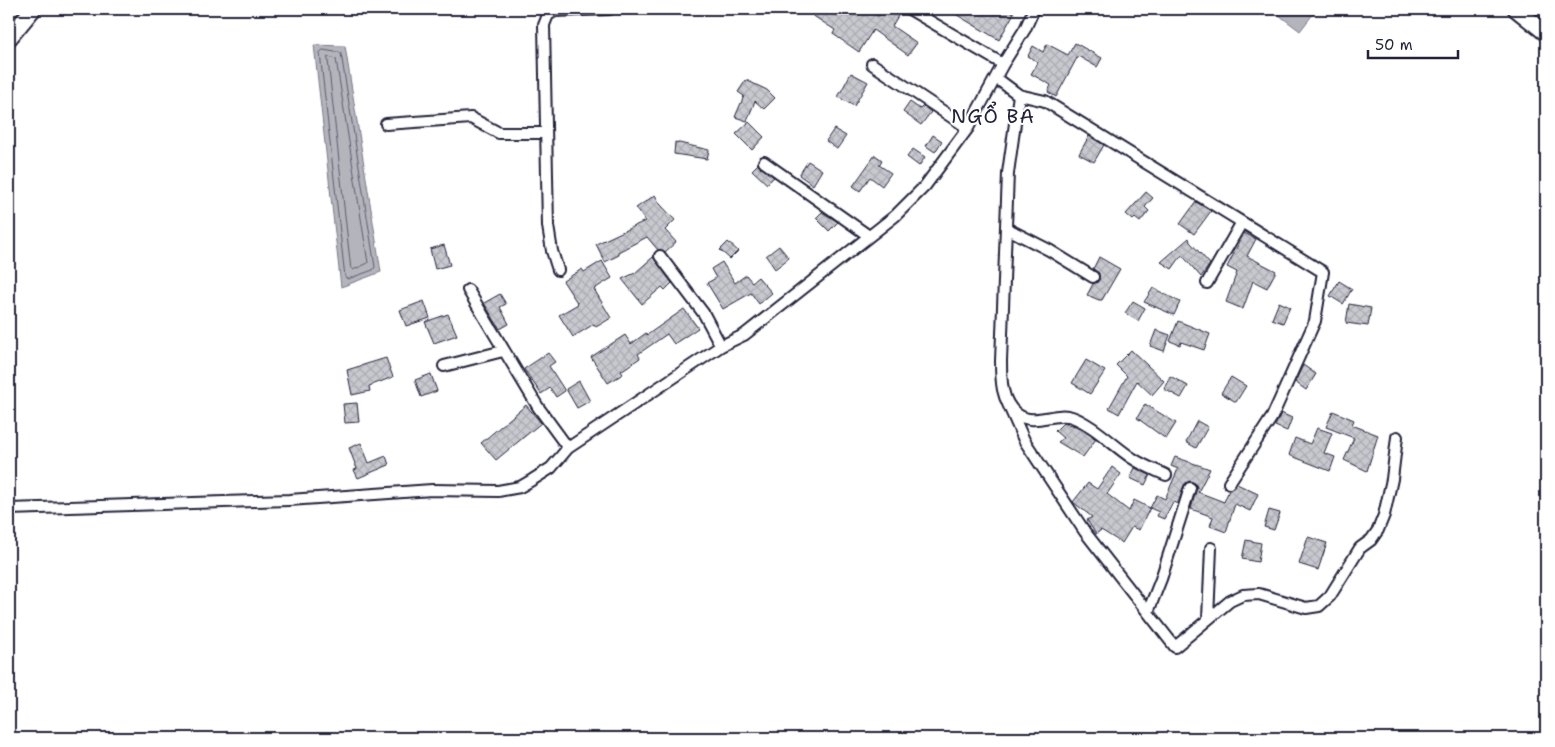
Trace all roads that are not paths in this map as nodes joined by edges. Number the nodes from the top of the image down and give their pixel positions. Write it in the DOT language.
graph roads {
  1 [pos="33,9"];
  2 [pos="610,9"];
  3 [pos="909,9"];
  4 [pos="1034,9"];
  5 [pos="1516,9"];
  6 [pos="1525,14"];
  7 [pos="1546,33"];
  8 [pos="9,38"];
  9 [pos="872,64"];
  10 [pos="1003,64"];
  11 [pos="996,78"];
  12 [pos="1019,95"];
  13 [pos="386,124"];
  14 [pos="968,128"];
  15 [pos="546,132"];
  16 [pos="764,162"];
  17 [pos="1242,222"];
  18 [pos="1006,228"];
  19 [pos="869,236"];
  20 [pos="660,256"];
  21 [pos="558,270"];
  22 [pos="1093,277"];
  23 [pos="1206,284"];
  24 [pos="468,290"];
  25 [pos="721,346"];
  26 [pos="503,351"];
  27 [pos="444,366"];
  28 [pos="1008,404"];
  29 [pos="1397,437"];
  30 [pos="568,448"];
  31 [pos="1166,475"];
  32 [pos="1229,484"];
  33 [pos="1190,488"];
  34 [pos="9,509"];
  35 [pos="1211,548"];
  36 [pos="1148,612"];
  37 [pos="1208,619"];
  1 -- 8 [label="main road"];
  2 -- 15 [label="street"];
  3 -- 10 [label="street"];
  4 -- 10 [label="street"];
  5 -- 6 [label="main road"];
  6 -- 7 [label="main road"];
  9 -- 14 [label="street"];
  10 -- 11 [label="street"];
  11 -- 12 [label="street"];
  11 -- 14 [label="street"];
  12 -- 17 [label="street"];
  12 -- 18 [label="street"];
  13 -- 15 [label="street"];
  14 -- 19 [label="street"];
  15 -- 21 [label="street"];
  16 -- 19 [label="street"];
  17 -- 23 [label="street"];
  17 -- 32 [label="street"];
  18 -- 22 [label="street"];
  18 -- 28 [label="street"];
  19 -- 25 [label="street"];
  20 -- 25 [label="street"];
  24 -- 26 [label="street"];
  25 -- 30 [label="street"];
  26 -- 27 [label="street"];
  26 -- 30 [label="street"];
  28 -- 31 [label="street"];
  28 -- 36 [label="street"];
  29 -- 37 [label="street"];
  30 -- 34 [label="street"];
  33 -- 36 [label="street"];
  35 -- 37 [label="street"];
  36 -- 37 [label="street"];
}
